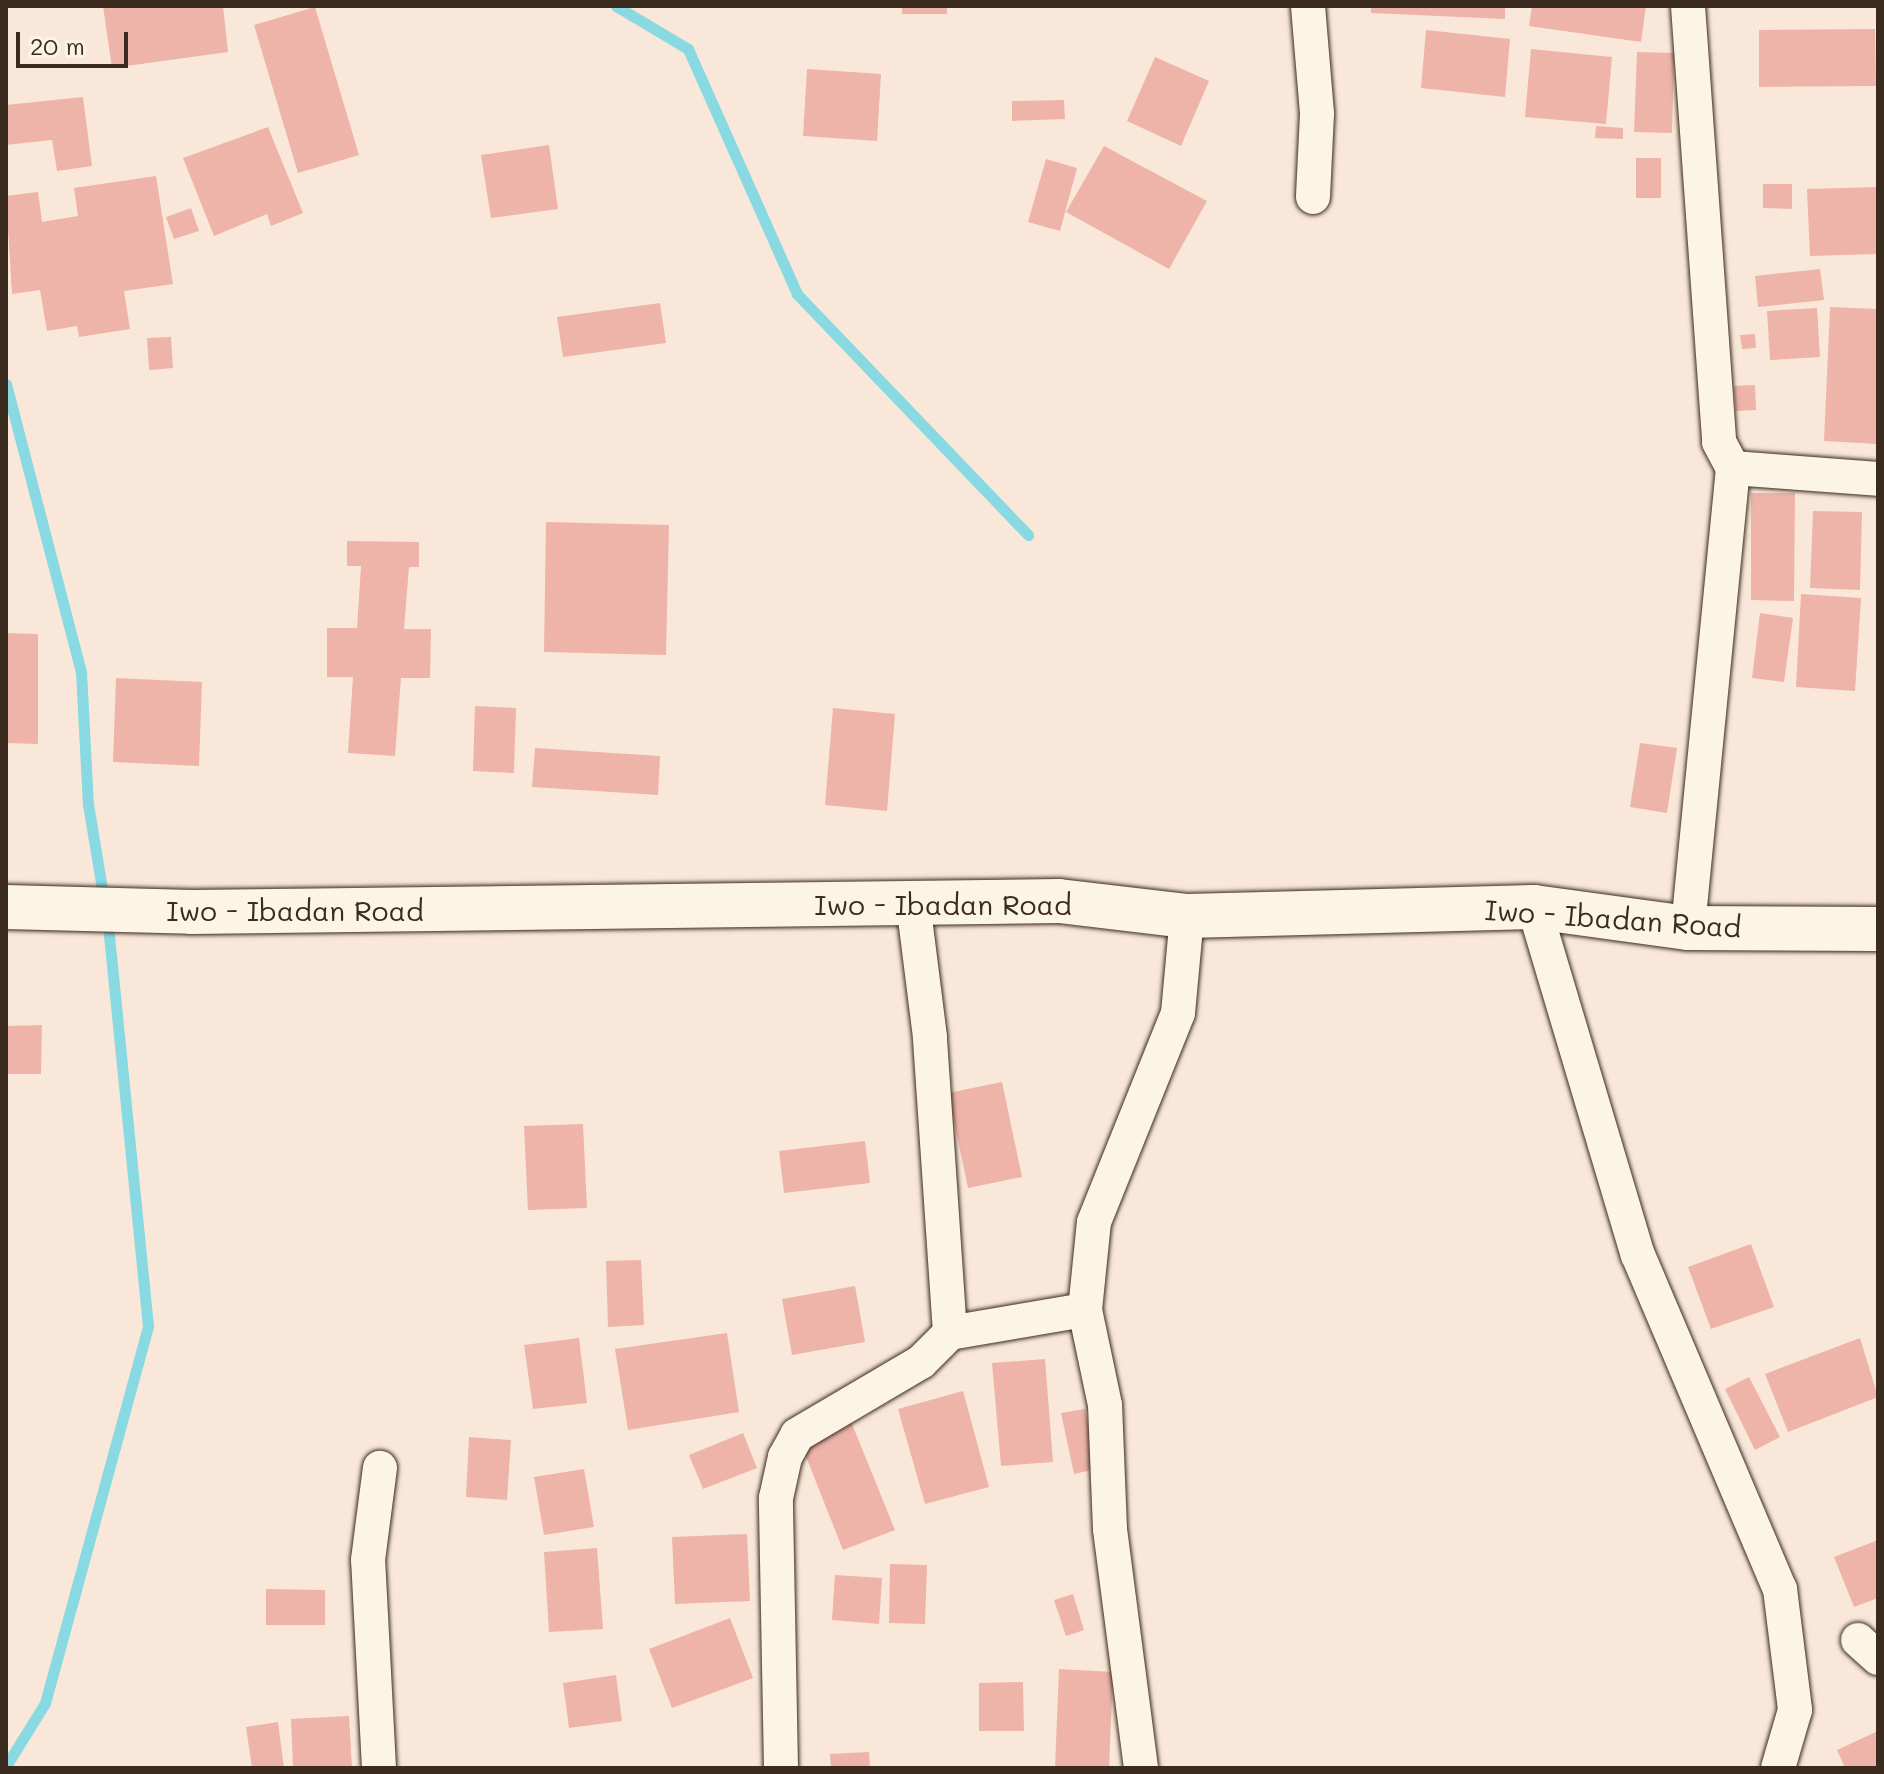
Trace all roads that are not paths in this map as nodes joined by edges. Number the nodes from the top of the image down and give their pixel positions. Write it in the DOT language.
graph roads {
  1 [pos="1308,6"];
  2 [pos="1688,6"];
  3 [pos="1313,197"];
  4 [pos="1733,468"];
  5 [pos="1878,479"];
  6 [pos="913,903"];
  7 [pos="14,907"];
  8 [pos="1534,907"];
  9 [pos="1187,916"];
  10 [pos="1688,928"];
  11 [pos="1878,929"];
  12 [pos="1085,1310"];
  13 [pos="950,1333"];
  14 [pos="380,1468"];
  15 [pos="379,1768"];
  16 [pos="781,1768"];
  17 [pos="1141,1768"];
  18 [pos="1778,1768"];
  1 -- 3 [label="street"];
  2 -- 4 [label="street"];
  4 -- 5 [label="street"];
  4 -- 10 [label="street"];
  6 -- 7 [label="main road, Iwo - Ibadan Road"];
  6 -- 9 [label="main road, Iwo - Ibadan Road"];
  6 -- 13 [label="street"];
  8 -- 9 [label="main road, Iwo - Ibadan Road"];
  8 -- 10 [label="main road, Iwo - Ibadan Road"];
  8 -- 18 [label="street"];
  9 -- 12 [label="street"];
  10 -- 11 [label="main road, Iwo - Ibadan Road"];
  12 -- 13 [label="street"];
  12 -- 17 [label="street"];
  13 -- 16 [label="street"];
  14 -- 15 [label="street"];
}
